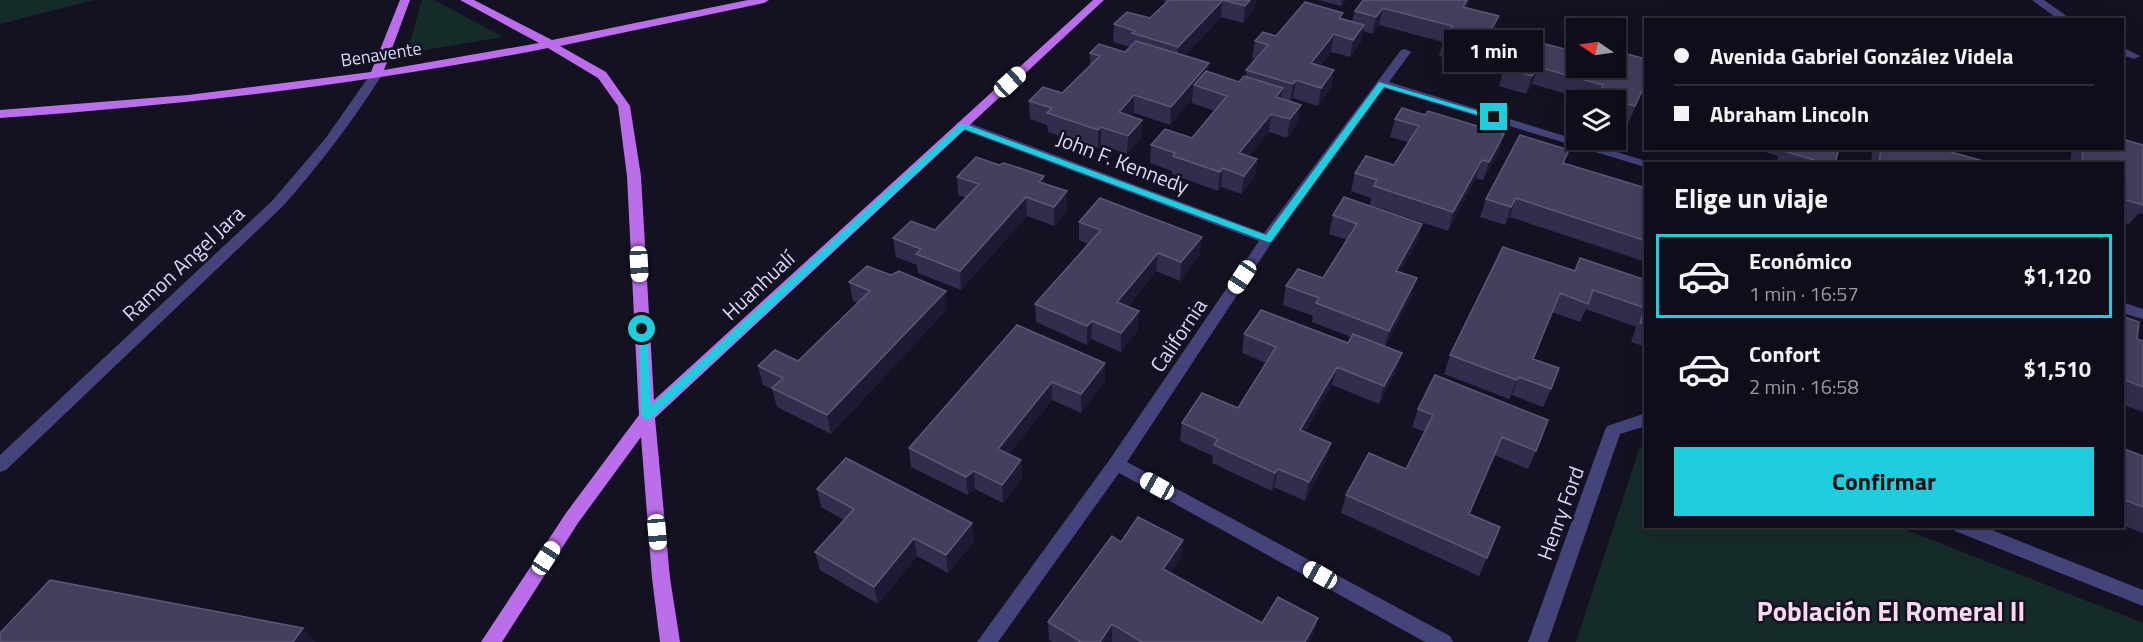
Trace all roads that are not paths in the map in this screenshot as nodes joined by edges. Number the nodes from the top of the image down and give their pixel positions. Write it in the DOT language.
graph roads {
  1 [pos="405,0"];
  2 [pos="465,0"];
  3 [pos="764,0"];
  4 [pos="1099,0"];
  5 [pos="2037,0"];
  6 [pos="2064,18"];
  7 [pos="549,44"];
  8 [pos="1405,52"];
  9 [pos="376,75"];
  10 [pos="1382,84"];
  11 [pos="0,114"];
  12 [pos="962,125"];
  13 [pos="1644,162"];
  14 [pos="1268,239"];
  15 [pos="2124,308"];
  16 [pos="2143,314"];
  17 [pos="646,416"];
  18 [pos="1644,420"];
  19 [pos="1116,464"];
  20 [pos="0,465"];
  21 [pos="1966,528"];
  22 [pos="2143,598"];
  23 [pos="491,642"];
  24 [pos="670,642"];
  25 [pos="987,642"];
  26 [pos="1443,642"];
  27 [pos="1538,642"];
  1 -- 9 [label="main road"];
  2 -- 7 [label="main road"];
  3 -- 7 [label="main road, Benavente"];
  4 -- 12 [label="main road, Huanhualí"];
  5 -- 6 [label="street"];
  7 -- 9 [label="main road, Benavente"];
  7 -- 17 [label="main road"];
  8 -- 10 [label="street, California"];
  9 -- 11 [label="main road, Benavente"];
  9 -- 20 [label="street, Ramon Angel Jara"];
  10 -- 13 [label="street"];
  10 -- 14 [label="street, California"];
  12 -- 14 [label="street, John F. Kennedy"];
  12 -- 17 [label="main road, Huanhualí"];
  14 -- 19 [label="street, California"];
  15 -- 16 [label="street"];
  17 -- 23 [label="main road, Huanhualí"];
  17 -- 24 [label="main road"];
  18 -- 27 [label="street, Henry Ford"];
  19 -- 25 [label="street, California"];
  19 -- 26 [label="street"];
  21 -- 22 [label="street"];
}
